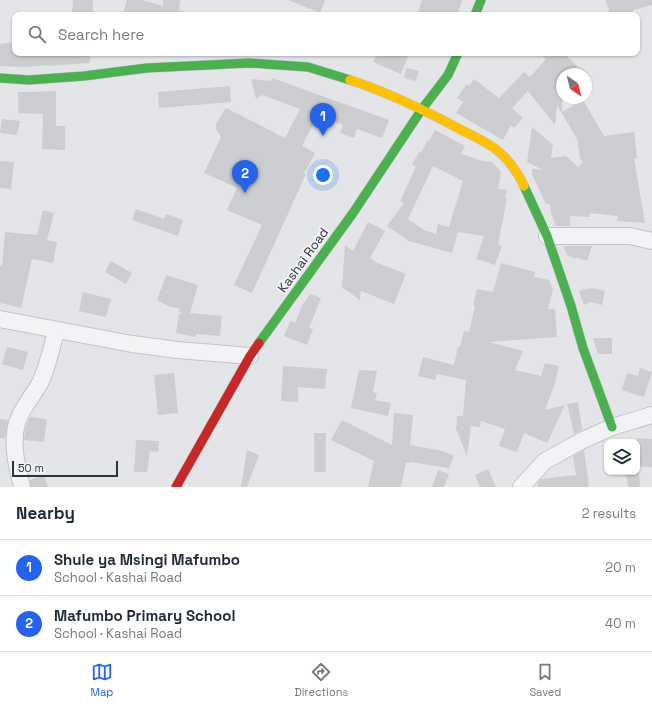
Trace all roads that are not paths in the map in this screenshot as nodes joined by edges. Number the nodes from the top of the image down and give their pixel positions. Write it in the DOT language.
graph roads {
  1 [pos="481,0"];
  2 [pos="476,12"];
  3 [pos="457,56"];
  4 [pos="0,78"];
  5 [pos="422,109"];
  6 [pos="547,236"];
  7 [pos="652,241"];
  8 [pos="0,319"];
  9 [pos="56,331"];
  10 [pos="250,356"];
  11 [pos="652,415"];
  12 [pos="612,427"];
  13 [pos="22,487"];
  14 [pos="176,487"];
  15 [pos="521,487"];
  1 -- 2 [label="street"];
  3 -- 5 [label="street, Kashai Road"];
  4 -- 5 [label="street"];
  5 -- 6 [label="street"];
  5 -- 10 [label="street, Kashai Road"];
  6 -- 7 [label="street"];
  6 -- 12 [label="street"];
  8 -- 9 [label="street"];
  9 -- 10 [label="street"];
  9 -- 13 [label="street"];
  10 -- 14 [label="street, Kashai Road"];
  11 -- 12 [label="street"];
  12 -- 15 [label="street"];
}
